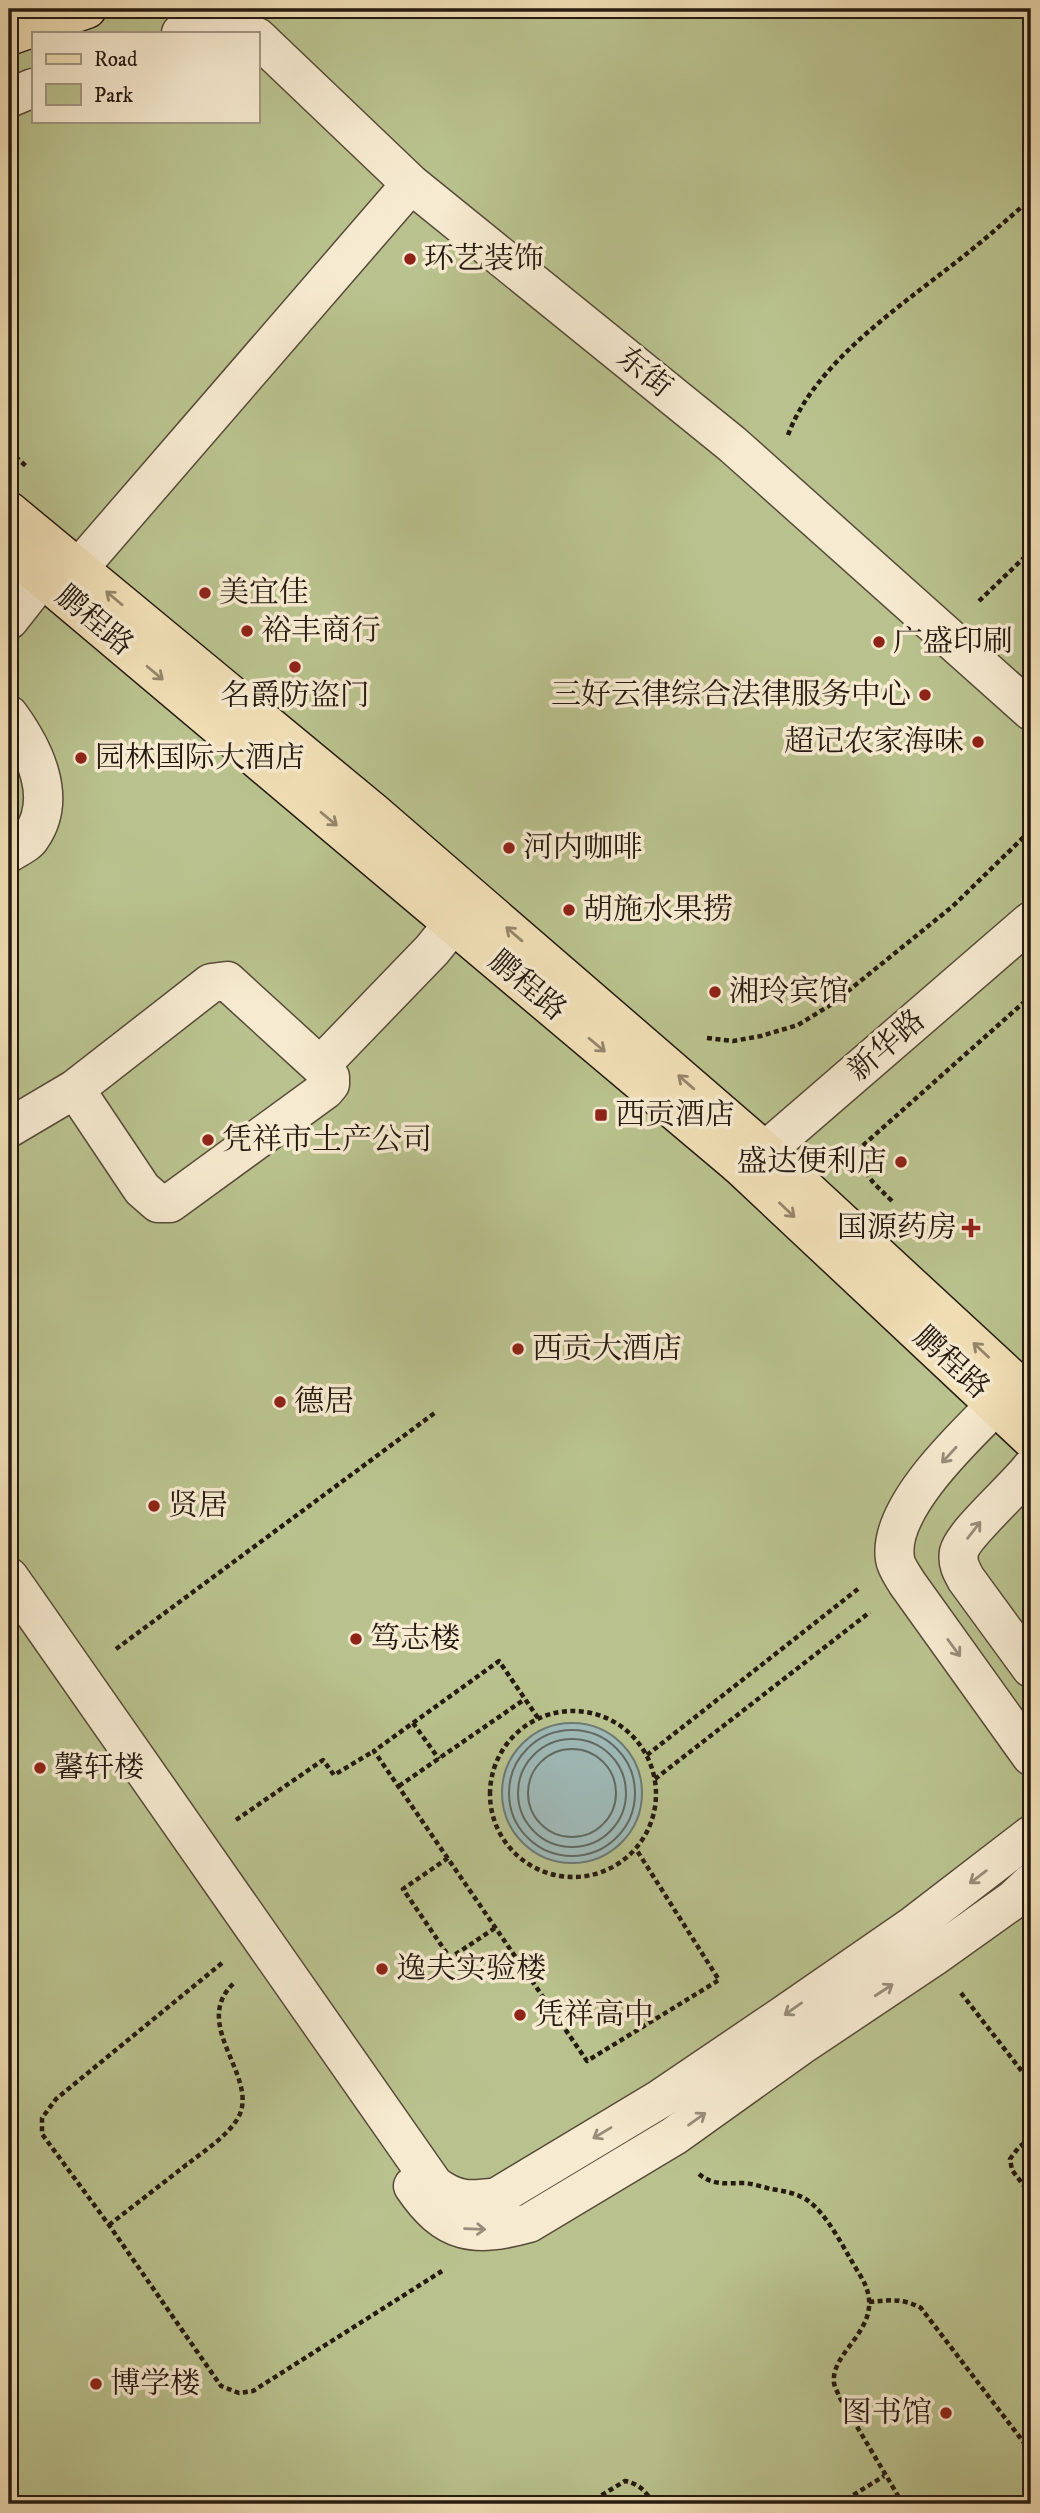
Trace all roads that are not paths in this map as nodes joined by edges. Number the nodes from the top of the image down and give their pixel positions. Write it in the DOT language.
graph roads {
  1 [pos="87,9"];
  2 [pos="244,20"];
  3 [pos="186,32"];
  4 [pos="259,35"];
  5 [pos="9,36"];
  6 [pos="32,88"];
  7 [pos="9,98"];
  8 [pos="411,184"];
  9 [pos="9,511"];
  10 [pos="9,551"];
  11 [pos="60,573"];
  12 [pos="9,620"];
  13 [pos="1031,710"];
  14 [pos="9,715"];
  15 [pos="9,853"];
  16 [pos="1031,921"];
  17 [pos="453,924"];
  18 [pos="320,1066"];
  19 [pos="75,1088"];
  20 [pos="9,1128"];
  21 [pos="752,1158"];
  22 [pos="1014,1401"];
  23 [pos="1031,1439"];
  24 [pos="1031,1468"];
  25 [pos="9,1577"];
  26 [pos="9,1617"];
  27 [pos="1031,1668"];
  28 [pos="1031,1756"];
  29 [pos="1031,1835"];
  30 [pos="1031,1883"];
  1 -- 5 [label="main road"];
  2 -- 3 [label="street"];
  4 -- 8 [label="street, 东街"];
  6 -- 7 [label="street"];
  8 -- 11 [label="street"];
  8 -- 13 [label="street, 东街"];
  9 -- 11 [label="main road, 鹏程路"];
  10 -- 11 [label="main road, 鹏程路"];
  11 -- 12 [label="street"];
  11 -- 17 [label="main road, 鹏程路, one-way"];
  21 -- 11 [label="main road, 鹏程路, one-way"];
  14 -- 15 [label="street"];
  16 -- 21 [label="street, 新华路"];
  17 -- 18 [label="street"];
  17 -- 21 [label="main road, 鹏程路, one-way"];
  18 -- 19 [label="street"];
  18 -- 19 [label="street"];
  19 -- 20 [label="street"];
  21 -- 22 [label="main road, 鹏程路"];
  22 -- 23 [label="main road, 鹏程路"];
  22 -- 28 [label="street, one-way"];
  27 -- 24 [label="street, one-way"];
  29 -- 25 [label="street, one-way"];
  26 -- 30 [label="street, one-way"];
}
